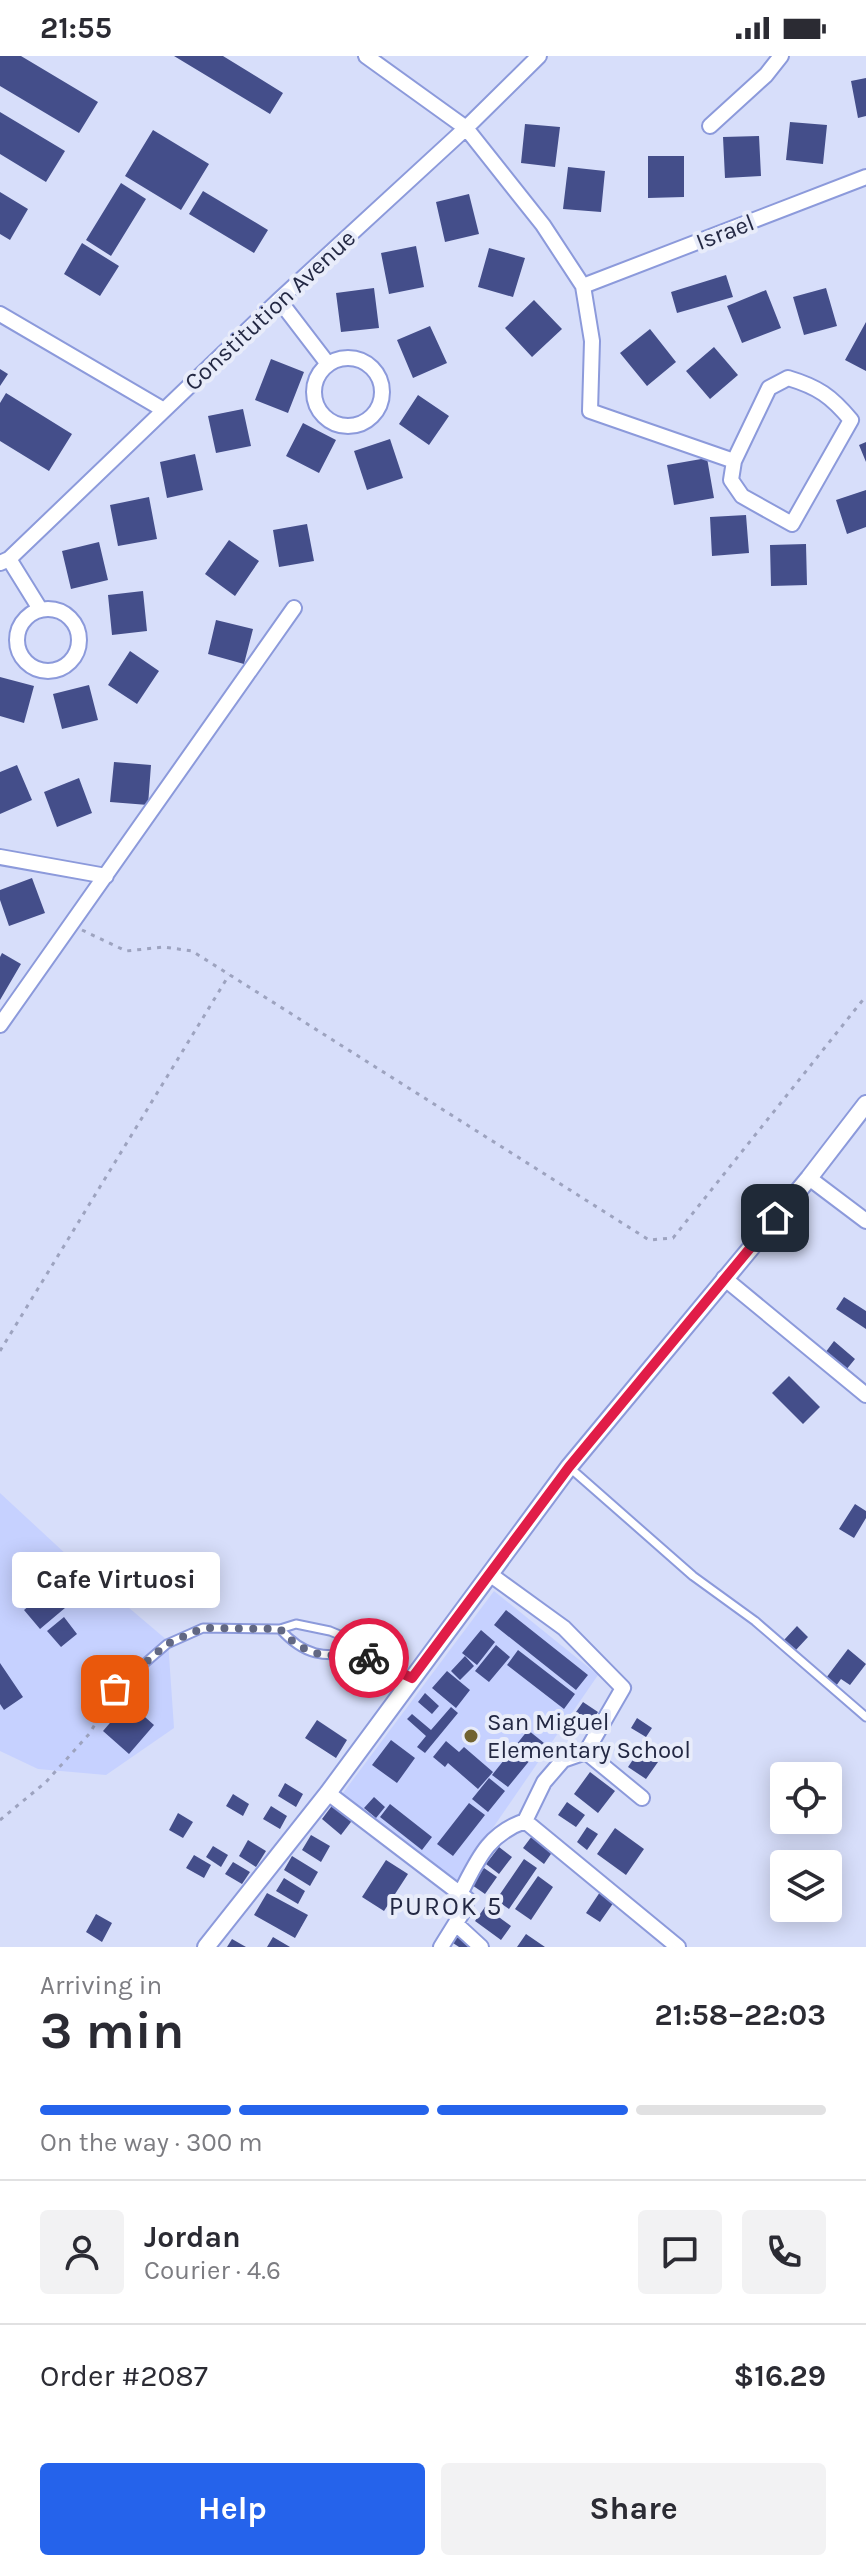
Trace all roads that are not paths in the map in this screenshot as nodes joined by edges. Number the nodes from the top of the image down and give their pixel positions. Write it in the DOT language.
graph roads {
  1 [pos="366,56"];
  2 [pos="539,56"];
  3 [pos="781,56"];
  4 [pos="710,126"];
  5 [pos="466,128"];
  6 [pos="866,177"];
  7 [pos="583,286"];
  8 [pos="279,300"];
  9 [pos="0,314"];
  10 [pos="328,364"];
  11 [pos="164,410"];
  12 [pos="734,461"];
  13 [pos="4,561"];
  14 [pos="294,608"];
  15 [pos="40,609"];
  16 [pos="0,857"];
  17 [pos="106,876"];
  18 [pos="0,1025"];
  19 [pos="866,1104"];
  20 [pos="809,1178"];
  21 [pos="866,1221"];
  22 [pos="724,1278"];
  23 [pos="866,1395"];
  24 [pos="569,1467"];
  25 [pos="491,1575"];
  26 [pos="280,1629"];
  27 [pos="358,1652"];
  28 [pos="412,1678"];
  29 [pos="115,1689"];
  30 [pos="866,1717"];
  31 [pos="586,1752"];
  32 [pos="328,1793"];
  33 [pos="642,1798"];
  34 [pos="525,1821"];
  35 [pos="461,1892"];
  36 [pos="456,1924"];
  37 [pos="206,1947"];
  38 [pos="441,1947"];
  39 [pos="481,1947"];
  40 [pos="678,1947"];
  1 -- 5 [label="street"];
  2 -- 5 [label="street, Constitution Avenue"];
  3 -- 4 [label="street"];
  5 -- 7 [label="street"];
  5 -- 8 [label="street, Constitution Avenue"];
  6 -- 7 [label="street, Israel"];
  7 -- 12 [label="street"];
  8 -- 10 [label="street"];
  8 -- 11 [label="street, Constitution Avenue"];
  9 -- 11 [label="street"];
  10 -- 10 [label="street"];
  11 -- 13 [label="street, Constitution Avenue"];
  12 -- 12 [label="street"];
  13 -- 15 [label="street"];
  14 -- 17 [label="street"];
  15 -- 15 [label="street"];
  16 -- 17 [label="street"];
  17 -- 18 [label="street"];
  19 -- 20 [label="street"];
  20 -- 21 [label="street"];
  20 -- 22 [label="street"];
  22 -- 23 [label="street"];
  22 -- 24 [label="street"];
  24 -- 25 [label="street"];
  24 -- 30 [label="lane"];
  25 -- 28 [label="street"];
  25 -- 31 [label="street"];
  26 -- 27 [label="lane"];
  26 -- 27 [label="lane"];
  26 -- 29 [label="lane"];
  27 -- 28 [label="lane"];
  28 -- 32 [label="street"];
  31 -- 33 [label="street"];
  31 -- 34 [label="street"];
  32 -- 35 [label="street"];
  32 -- 37 [label="street"];
  34 -- 35 [label="street"];
  34 -- 40 [label="street"];
  35 -- 36 [label="street"];
  36 -- 38 [label="street"];
  36 -- 39 [label="street"];
}
